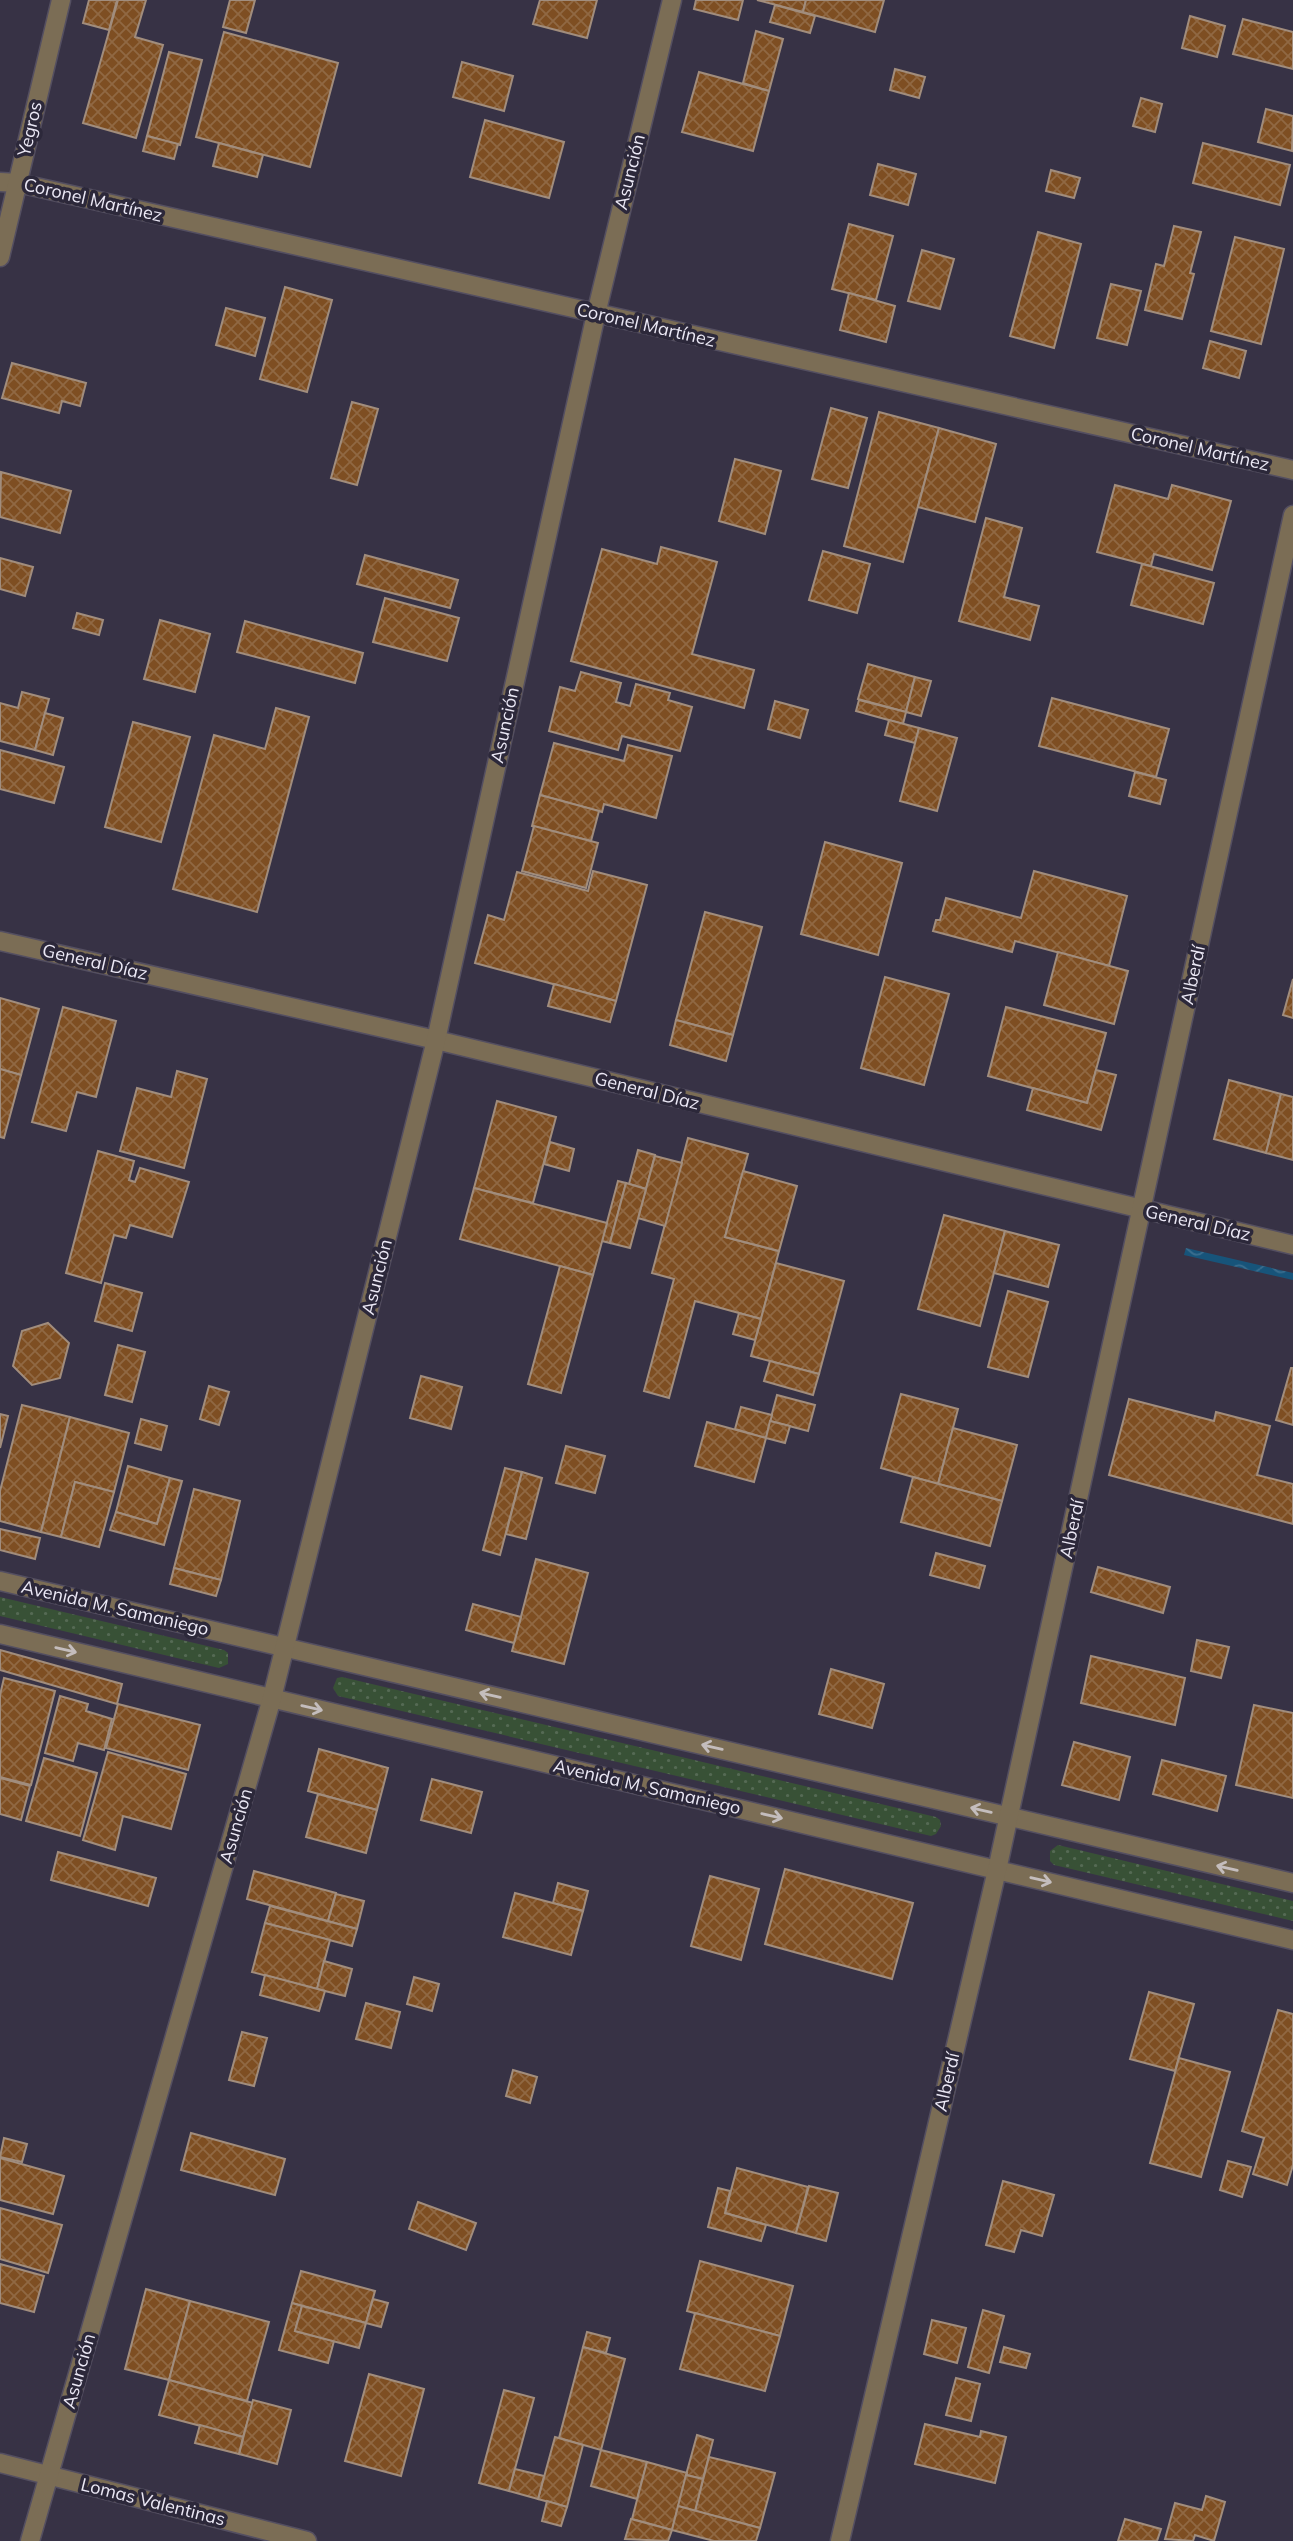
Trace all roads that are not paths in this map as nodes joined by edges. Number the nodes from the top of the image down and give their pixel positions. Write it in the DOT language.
graph roads {
  1 [pos="61,0"];
  2 [pos="672,0"];
  3 [pos="9,182"];
  4 [pos="0,257"];
  5 [pos="596,314"];
  6 [pos="1293,470"];
  7 [pos="1293,515"];
  8 [pos="0,941"];
  9 [pos="436,1040"];
  10 [pos="1142,1210"];
  11 [pos="1293,1245"];
  12 [pos="0,1581"];
  13 [pos="0,1634"];
  14 [pos="285,1647"];
  15 [pos="272,1699"];
  16 [pos="1009,1816"];
  17 [pos="997,1870"];
  18 [pos="1293,1883"];
  19 [pos="1293,1940"];
  20 [pos="0,2463"];
  21 [pos="49,2475"];
  22 [pos="30,2541"];
  23 [pos="307,2541"];
  24 [pos="840,2541"];
  1 -- 3 [label="street, Yegros"];
  2 -- 5 [label="street, Asunción"];
  3 -- 4 [label="street, Yegros"];
  3 -- 5 [label="street, Coronel Martínez"];
  5 -- 6 [label="street, Coronel Martínez"];
  5 -- 9 [label="street, Asunción"];
  7 -- 10 [label="street, Alberdí"];
  8 -- 9 [label="street, General Díaz"];
  9 -- 10 [label="street, General Díaz"];
  9 -- 14 [label="street, Asunción"];
  10 -- 11 [label="street, General Díaz"];
  10 -- 16 [label="street, Alberdí"];
  12 -- 14 [label="street, Avenida M. Samaniego"];
  13 -- 15 [label="street, Avenida M. Samaniego, one-way"];
  14 -- 15 [label="street, Asunción"];
  16 -- 14 [label="street, Avenida M. Samaniego, one-way"];
  15 -- 17 [label="street, Avenida M. Samaniego, one-way"];
  15 -- 21 [label="street, Asunción"];
  16 -- 17 [label="street, Alberdí"];
  18 -- 16 [label="street, Avenida M. Samaniego, one-way"];
  17 -- 19 [label="street, Avenida M. Samaniego, one-way"];
  17 -- 24 [label="street, Alberdí"];
  20 -- 21 [label="street, Lomas Valentinas"];
  21 -- 22 [label="street, Asunción"];
  21 -- 23 [label="street, Lomas Valentinas"];
}
